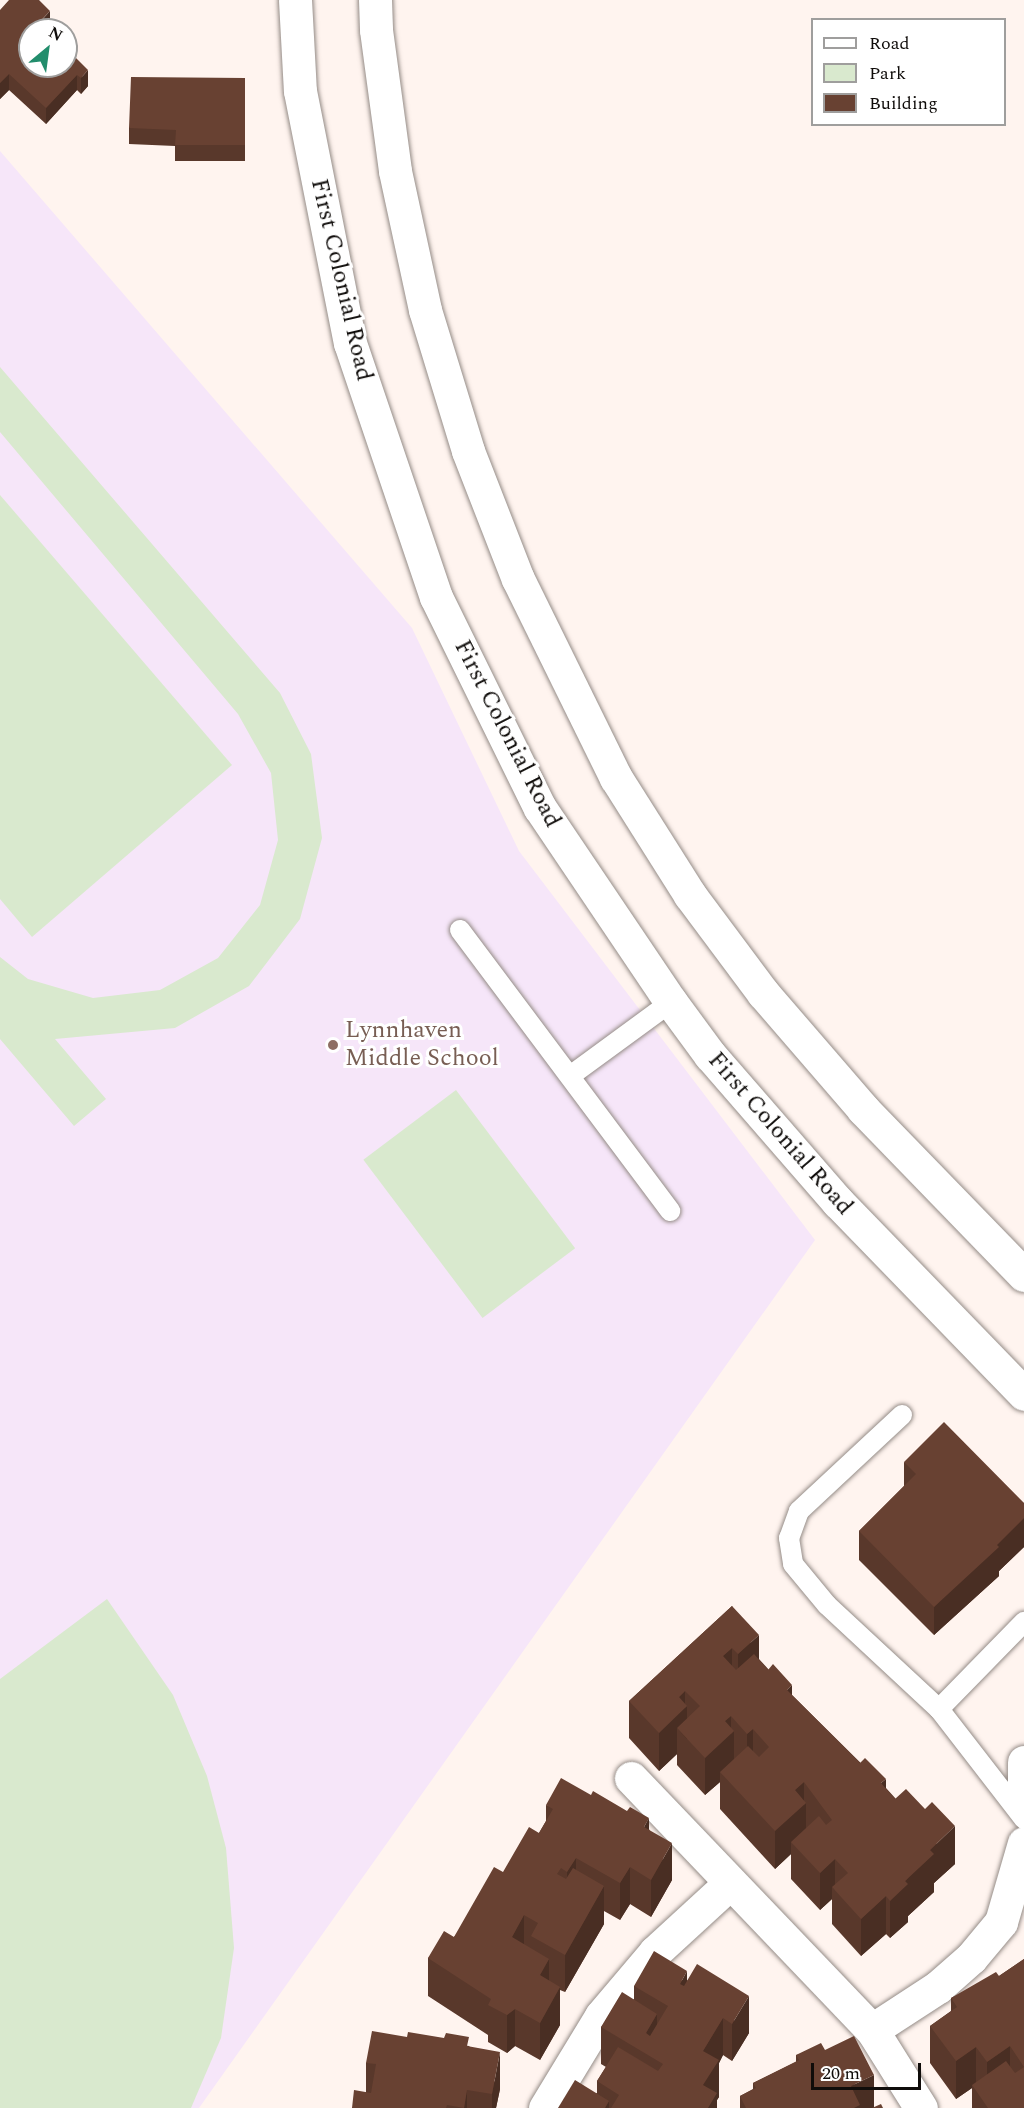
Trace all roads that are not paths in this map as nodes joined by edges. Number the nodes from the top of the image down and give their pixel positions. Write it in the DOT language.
graph roads {
  1 [pos="295,0"];
  2 [pos="375,0"];
  3 [pos="460,930"];
  4 [pos="671,1002"];
  5 [pos="570,1076"];
  6 [pos="670,1211"];
  7 [pos="1024,1275"];
  8 [pos="1024,1394"];
  9 [pos="902,1415"];
  10 [pos="1024,1622"];
  11 [pos="939,1709"];
  12 [pos="1024,1762"];
  13 [pos="631,1778"];
  14 [pos="1024,1791"];
  15 [pos="1024,1819"];
  16 [pos="1024,1843"];
  17 [pos="730,1883"];
  18 [pos="872,2030"];
  19 [pos="545,2108"];
  20 [pos="921,2108"];
  1 -- 4 [label="main road, First Colonial Road"];
  2 -- 7 [label="main road"];
  3 -- 5 [label="lane"];
  4 -- 5 [label="lane"];
  4 -- 8 [label="main road, First Colonial Road"];
  5 -- 6 [label="lane"];
  9 -- 11 [label="lane"];
  10 -- 11 [label="lane"];
  11 -- 15 [label="lane"];
  12 -- 14 [label="main road"];
  13 -- 17 [label="main road"];
  16 -- 18 [label="main road"];
  17 -- 18 [label="main road"];
  17 -- 19 [label="main road"];
  18 -- 20 [label="main road"];
}
